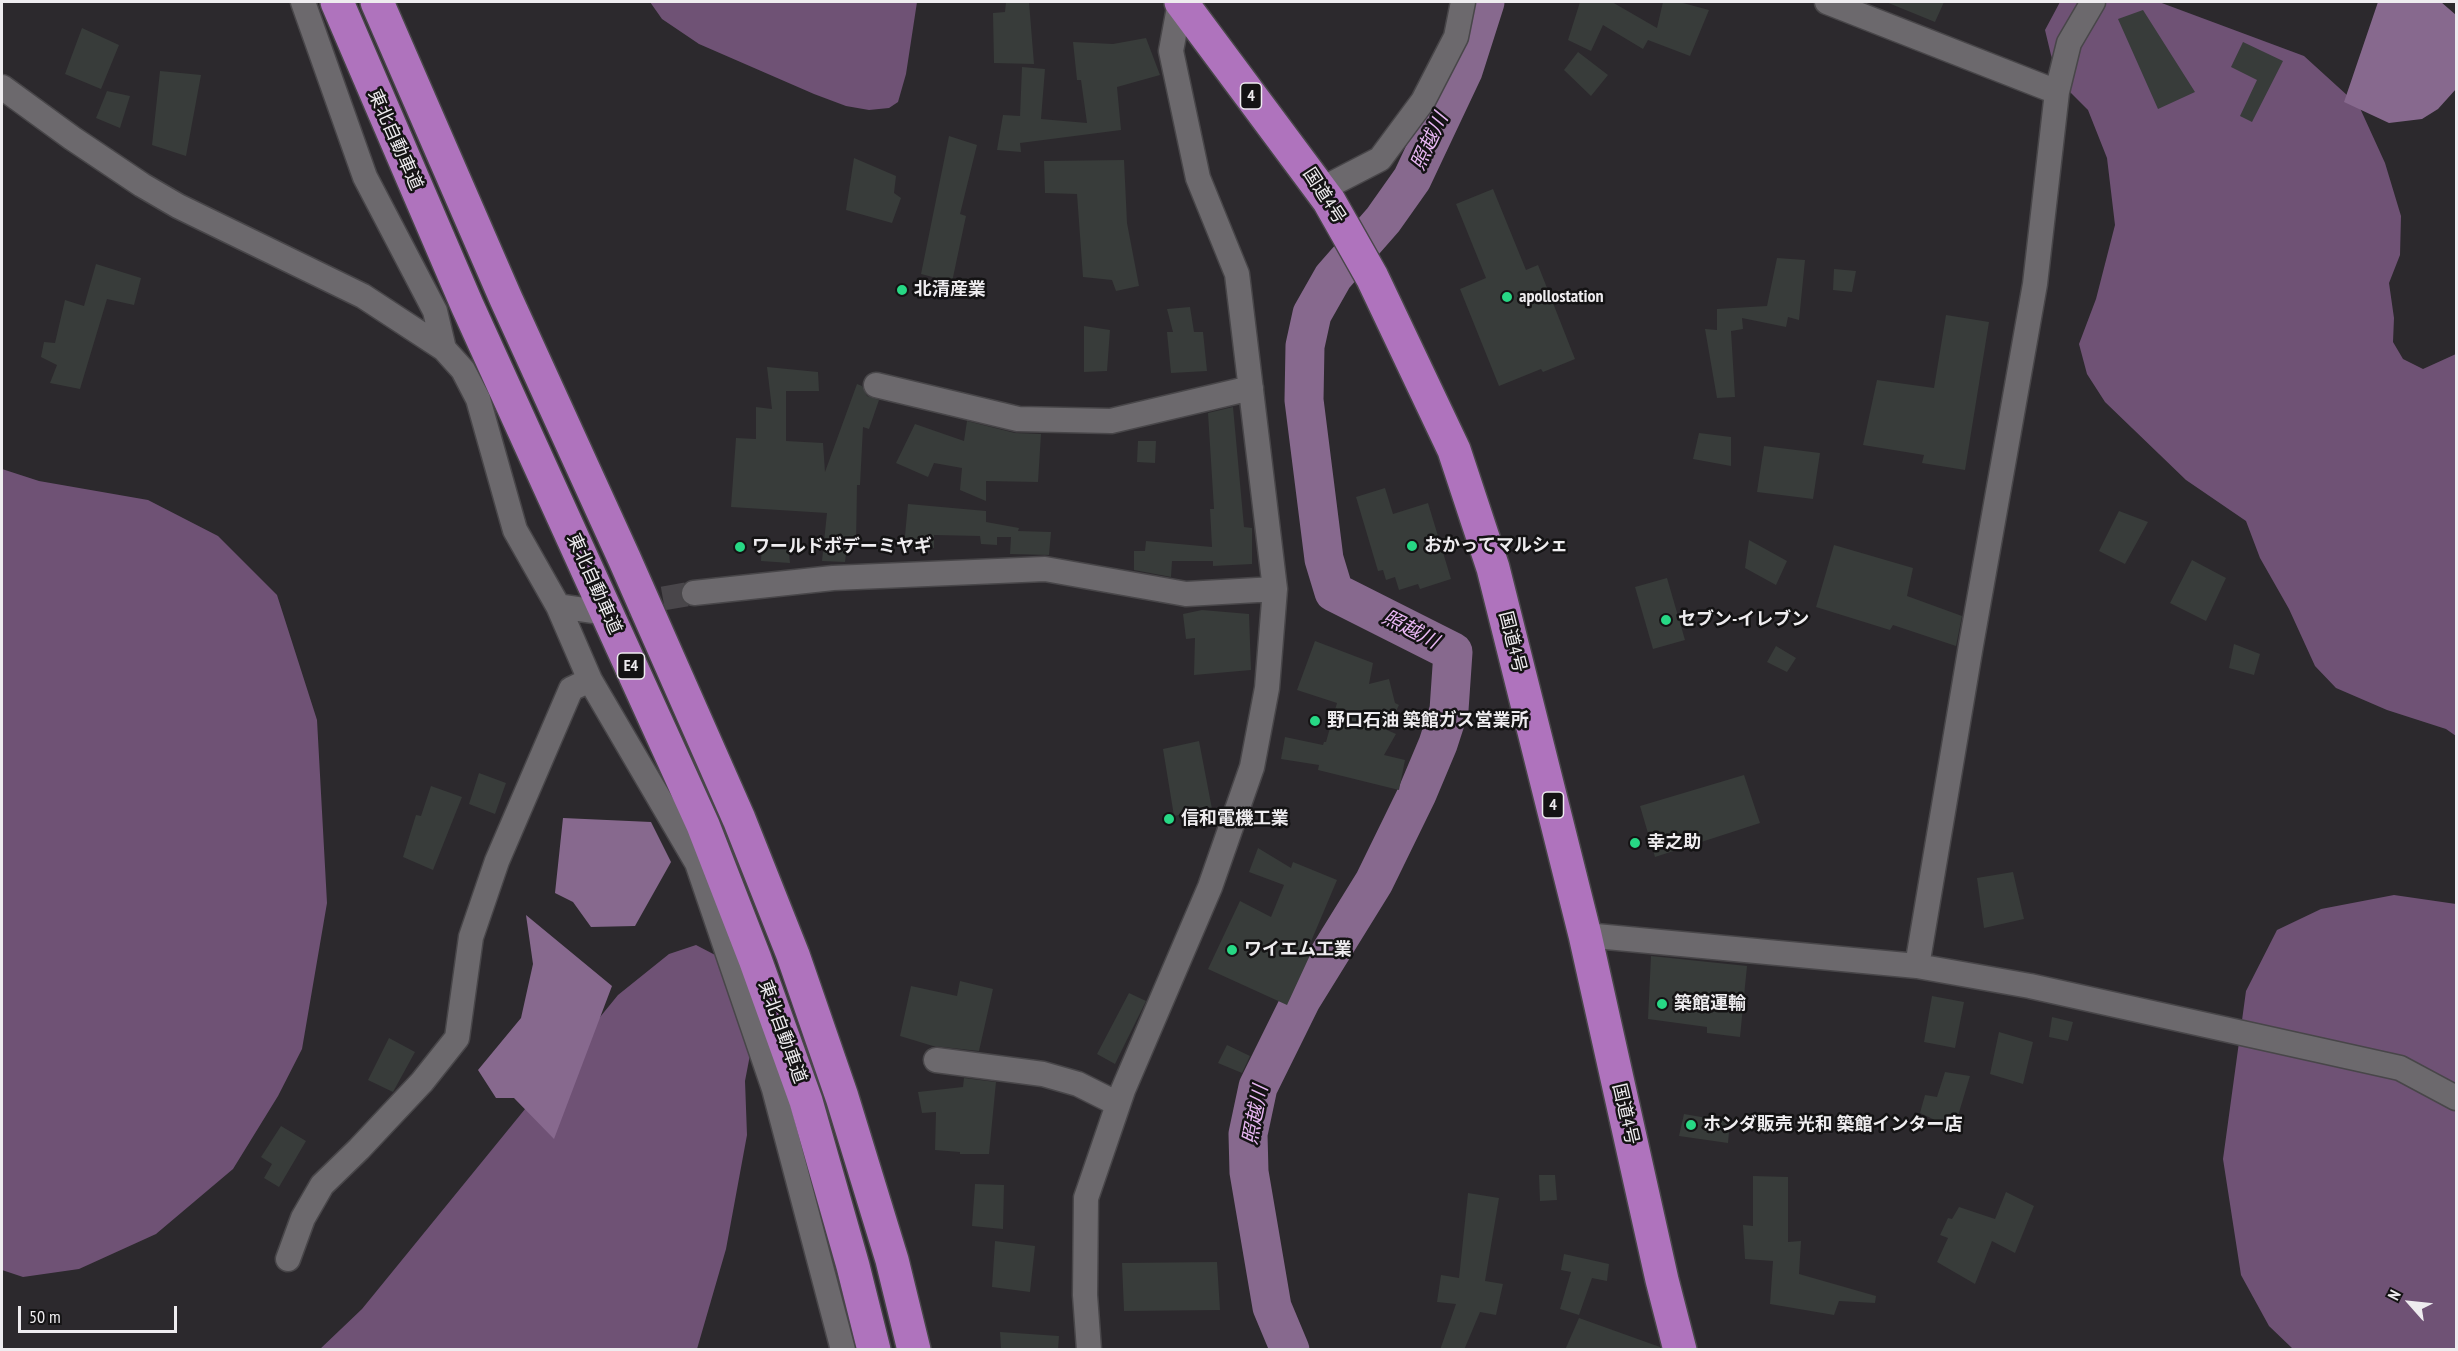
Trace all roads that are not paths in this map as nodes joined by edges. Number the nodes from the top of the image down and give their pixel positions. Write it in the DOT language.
graph roads {
  1 [pos="303,2"];
  2 [pos="337,2"];
  3 [pos="377,2"];
  4 [pos="1181,2"];
  5 [pos="1463,2"];
  6 [pos="1827,2"];
  7 [pos="2093,2"];
  8 [pos="2,87"];
  9 [pos="2057,92"];
  10 [pos="1326,195"];
  11 [pos="444,349"];
  12 [pos="876,385"];
  13 [pos="1251,388"];
  14 [pos="1275,589"];
  15 [pos="694,593"];
  16 [pos="558,606"];
  17 [pos="592,611"];
  18 [pos="590,680"];
  19 [pos="1585,935"];
  20 [pos="1917,966"];
  21 [pos="936,1060"];
  22 [pos="2457,1098"];
  23 [pos="1118,1104"];
  24 [pos="288,1259"];
  25 [pos="843,1350"];
  26 [pos="873,1350"];
  27 [pos="914,1350"];
  28 [pos="1089,1350"];
  29 [pos="1680,1350"];
  1 -- 11 [label="street"];
  2 -- 26 [label="highway, 東北自動車道 / E4"];
  3 -- 27 [label="highway, 東北自動車道 / E4"];
  4 -- 10 [label="highway, 国道4号 / 4"];
  4 -- 13 [label="street"];
  5 -- 10 [label="street"];
  6 -- 9 [label="street"];
  7 -- 9 [label="street"];
  8 -- 11 [label="street"];
  9 -- 20 [label="street"];
  10 -- 19 [label="highway, 国道4号 / 4"];
  11 -- 16 [label="street"];
  12 -- 13 [label="street"];
  13 -- 14 [label="street"];
  14 -- 15 [label="street"];
  14 -- 23 [label="street"];
  16 -- 17 [label="street"];
  16 -- 18 [label="street"];
  18 -- 24 [label="street"];
  18 -- 25 [label="street"];
  19 -- 20 [label="street"];
  19 -- 29 [label="highway, 国道4号 / 4"];
  20 -- 22 [label="street"];
  21 -- 23 [label="street"];
  23 -- 28 [label="street"];
}
